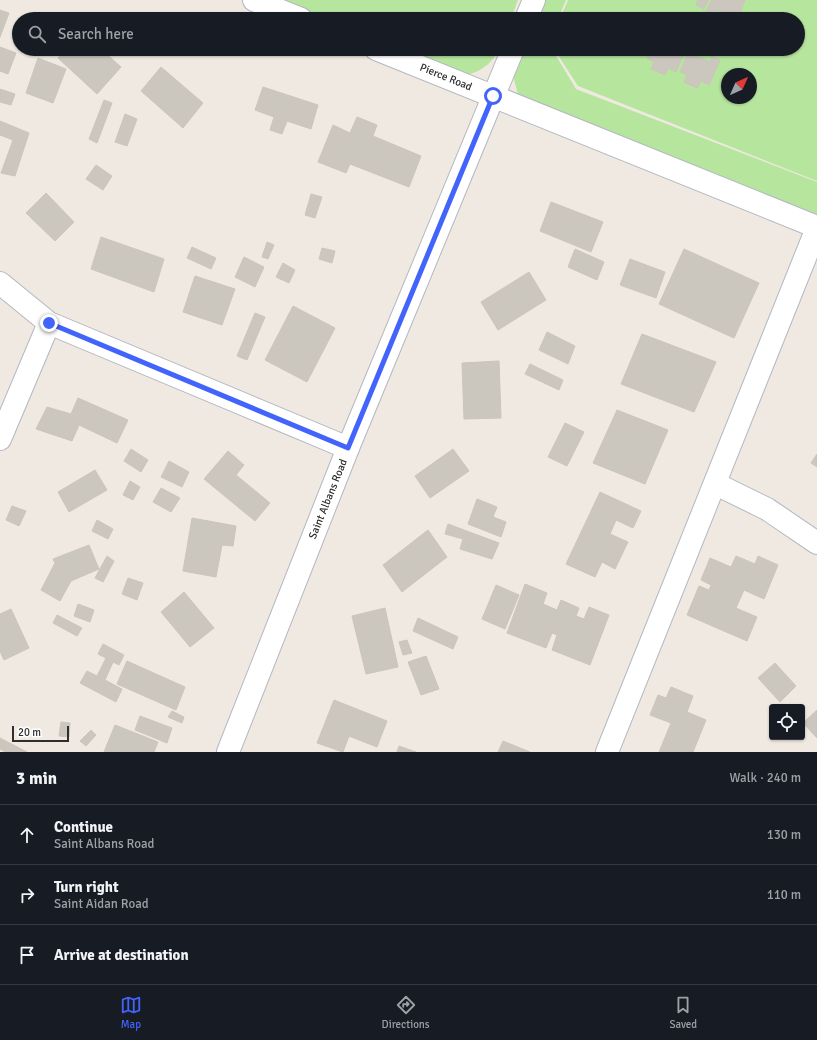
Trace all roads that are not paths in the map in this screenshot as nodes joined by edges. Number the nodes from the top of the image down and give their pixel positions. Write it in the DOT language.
graph roads {
  1 [pos="254,0"];
  2 [pos="534,0"];
  3 [pos="284,12"];
  4 [pos="529,12"];
  5 [pos="393,56"];
  6 [pos="510,56"];
  7 [pos="493,96"];
  8 [pos="817,227"];
  9 [pos="0,283"];
  10 [pos="49,323"];
  11 [pos="0,439"];
  12 [pos="348,448"];
  13 [pos="716,484"];
  14 [pos="817,544"];
  15 [pos="229,751"];
  16 [pos="607,752"];
  1 -- 3 [label="street"];
  2 -- 4 [label="street"];
  5 -- 7 [label="street, Pierce Road"];
  6 -- 7 [label="street, Saint Albans Road"];
  7 -- 8 [label="street, Pierce Road"];
  7 -- 12 [label="street, Saint Albans Road"];
  8 -- 13 [label="street"];
  9 -- 10 [label="street"];
  10 -- 11 [label="street"];
  10 -- 12 [label="street"];
  12 -- 15 [label="street, Saint Albans Road"];
  13 -- 14 [label="street"];
  13 -- 16 [label="street"];
}
